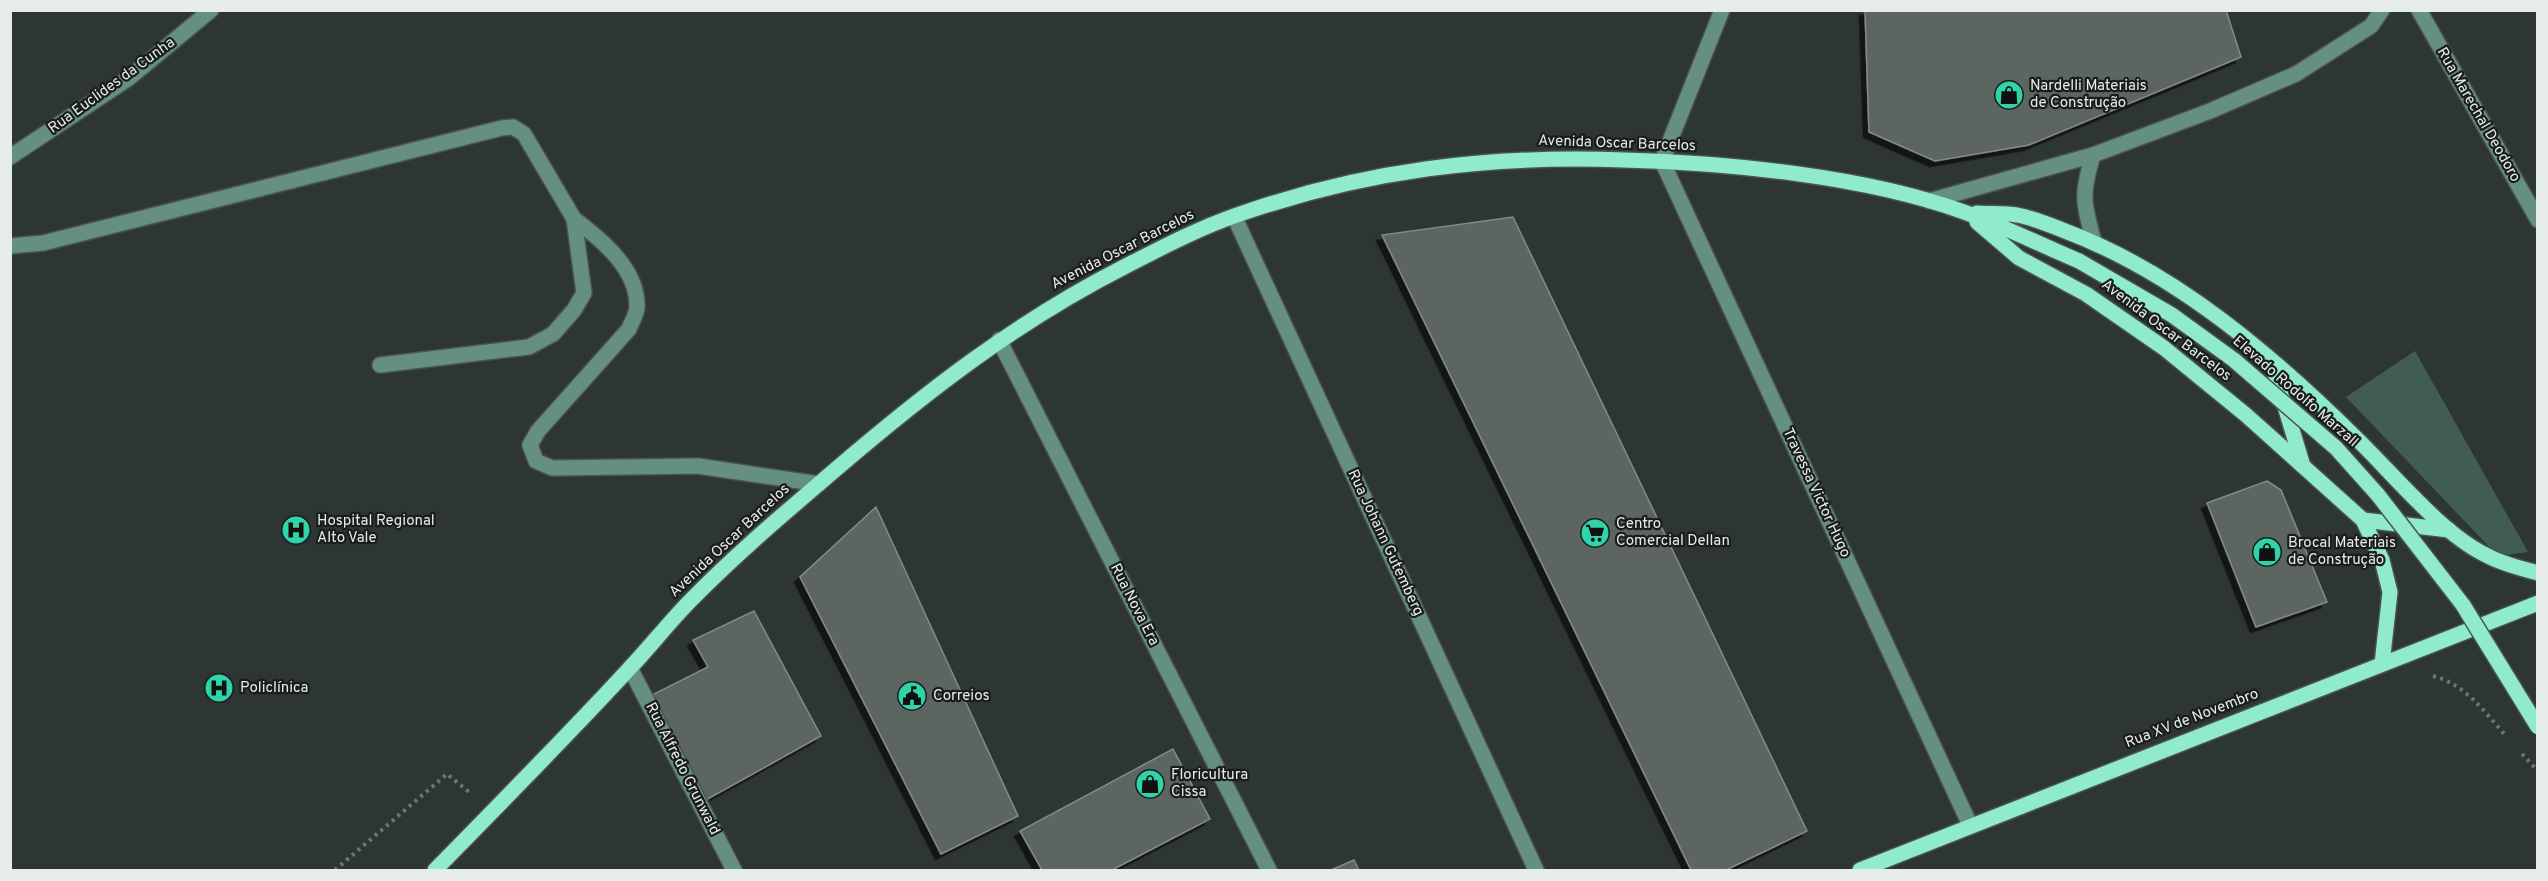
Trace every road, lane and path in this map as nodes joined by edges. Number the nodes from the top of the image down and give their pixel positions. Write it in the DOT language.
graph roads {
  1 [pos="212,10"];
  2 [pos="1722,10"];
  3 [pos="2382,10"];
  4 [pos="2419,10"];
  5 [pos="2093,155"];
  6 [pos="10,157"];
  7 [pos="1662,161"];
  8 [pos="1929,201"];
  9 [pos="1966,212"];
  10 [pos="1234,216"];
  11 [pos="574,219"];
  12 [pos="2538,220"];
  13 [pos="2094,242"];
  14 [pos="10,246"];
  15 [pos="999,340"];
  16 [pos="2271,360"];
  17 [pos="380,365"];
  18 [pos="2303,466"];
  19 [pos="819,484"];
  20 [pos="2363,520"];
  21 [pos="2449,530"];
  22 [pos="2538,573"];
  23 [pos="2538,603"];
  24 [pos="2382,664"];
  25 [pos="630,668"];
  26 [pos="2538,727"];
  27 [pos="2506,736"];
  28 [pos="2522,753"];
  29 [pos="2538,771"];
  30 [pos="447,774"];
  31 [pos="1970,825"];
  32 [pos="335,870"];
  33 [pos="435,870"];
  34 [pos="734,870"];
  35 [pos="1269,870"];
  36 [pos="1536,870"];
  37 [pos="1860,870"];
  1 -- 6 [label="street, Rua Euclides da Cunha"];
  2 -- 7 [label="street"];
  3 -- 5 [label="street"];
  4 -- 12 [label="street, Rua Marechal Deodoro"];
  5 -- 8 [label="street"];
  5 -- 13 [label="street"];
  7 -- 8 [label="main road, Avenida Oscar Barcelos"];
  7 -- 10 [label="main road, Avenida Oscar Barcelos"];
  7 -- 31 [label="street, Travessa Victor Hugo"];
  8 -- 9 [label="main road, Elevado Rodolfo Marzall"];
  9 -- 13 [label="main road"];
  9 -- 18 [label="main road, Avenida Oscar Barcelos"];
  9 -- 26 [label="main road, Elevado Rodolfo Marzall, bridge"];
  10 -- 15 [label="main road, Avenida Oscar Barcelos"];
  10 -- 36 [label="street, Rua Johann Gutemberg"];
  11 -- 14 [label="street"];
  11 -- 17 [label="street"];
  11 -- 19 [label="street"];
  13 -- 16 [label="main road"];
  15 -- 19 [label="main road, Avenida Oscar Barcelos"];
  15 -- 35 [label="street, Rua Nova Era"];
  16 -- 18 [label="main road"];
  16 -- 21 [label="main road"];
  18 -- 20 [label="main road, Avenida Oscar Barcelos"];
  19 -- 25 [label="main road, Avenida Oscar Barcelos"];
  20 -- 21 [label="main road"];
  20 -- 24 [label="main road, Avenida Oscar Barcelos"];
  21 -- 22 [label="main road"];
  23 -- 24 [label="main road, Rua XV de Novembro"];
  24 -- 27 [label="path"];
  24 -- 31 [label="main road, Rua XV de Novembro"];
  25 -- 33 [label="main road, Avenida Oscar Barcelos"];
  25 -- 34 [label="street, Rua Alfredo Grunwald"];
  28 -- 29 [label="path"];
  30 -- 32 [label="path"];
  31 -- 37 [label="main road, Rua XV de Novembro"];
}
